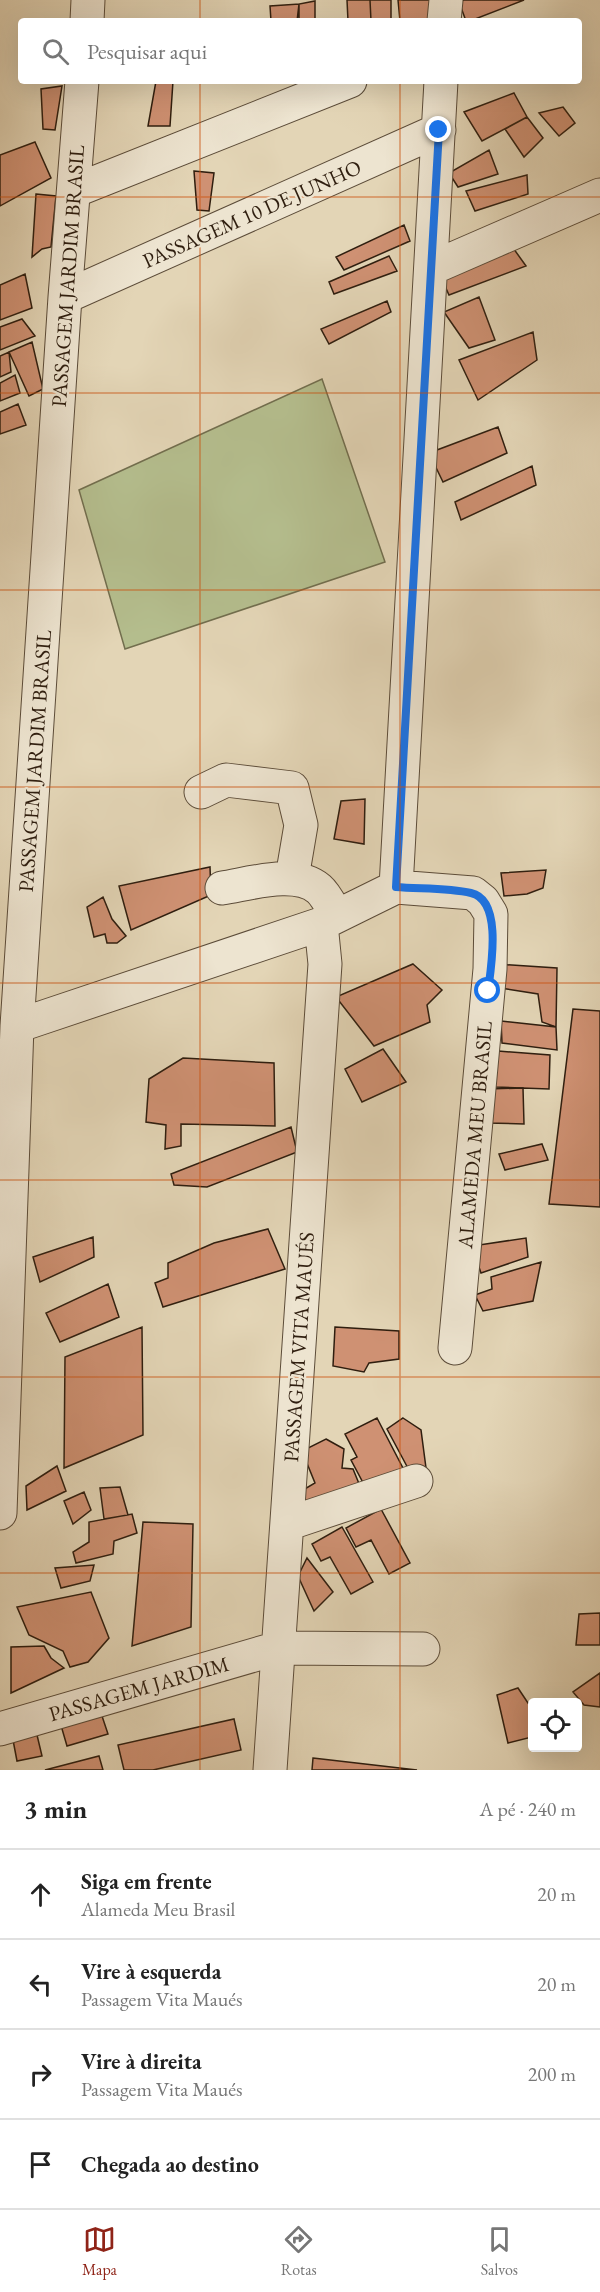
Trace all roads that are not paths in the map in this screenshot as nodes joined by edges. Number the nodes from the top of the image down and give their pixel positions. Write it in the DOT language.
graph roads {
  1 [pos="88,0"];
  2 [pos="446,0"];
  3 [pos="87,18"];
  4 [pos="444,18"];
  5 [pos="82,84"];
  6 [pos="342,84"];
  7 [pos="441,84"];
  8 [pos="439,130"];
  9 [pos="74,191"];
  10 [pos="600,195"];
  11 [pos="432,267"];
  12 [pos="65,297"];
  13 [pos="201,792"];
  14 [pos="292,878"];
  15 [pos="396,887"];
  16 [pos="222,888"];
  17 [pos="329,920"];
  18 [pos="17,1026"];
  19 [pos="455,1348"];
  20 [pos="417,1481"];
  21 [pos="0,1513"];
  22 [pos="287,1524"];
  23 [pos="278,1648"];
  24 [pos="423,1649"];
  25 [pos="0,1729"];
  26 [pos="270,1770"];
  1 -- 3 [label="street"];
  2 -- 4 [label="street"];
  5 -- 9 [label="street, PASSAGEM JARDIM BRASIL"];
  6 -- 9 [label="street"];
  7 -- 8 [label="street"];
  8 -- 11 [label="street"];
  8 -- 12 [label="street, PASSAGEM 10 DE JUNHO"];
  9 -- 12 [label="street, PASSAGEM JARDIM BRASIL"];
  10 -- 11 [label="street"];
  11 -- 15 [label="street"];
  12 -- 18 [label="street, PASSAGEM JARDIM BRASIL"];
  13 -- 14 [label="street"];
  14 -- 16 [label="street"];
  14 -- 17 [label="street"];
  15 -- 17 [label="street"];
  15 -- 19 [label="street, ALAMEDA MEU BRASIL"];
  17 -- 18 [label="street"];
  17 -- 22 [label="street, PASSAGEM VITA MAUÉS"];
  18 -- 21 [label="street, PASSAGEM JARDIM BRASIL"];
  20 -- 22 [label="street"];
  22 -- 23 [label="street, PASSAGEM VITA MAUÉS"];
  23 -- 24 [label="street, PASSAGEM JARDIM"];
  23 -- 25 [label="street, PASSAGEM JARDIM"];
  23 -- 26 [label="street, PASSAGEM VITA MAUÉS"];
}
